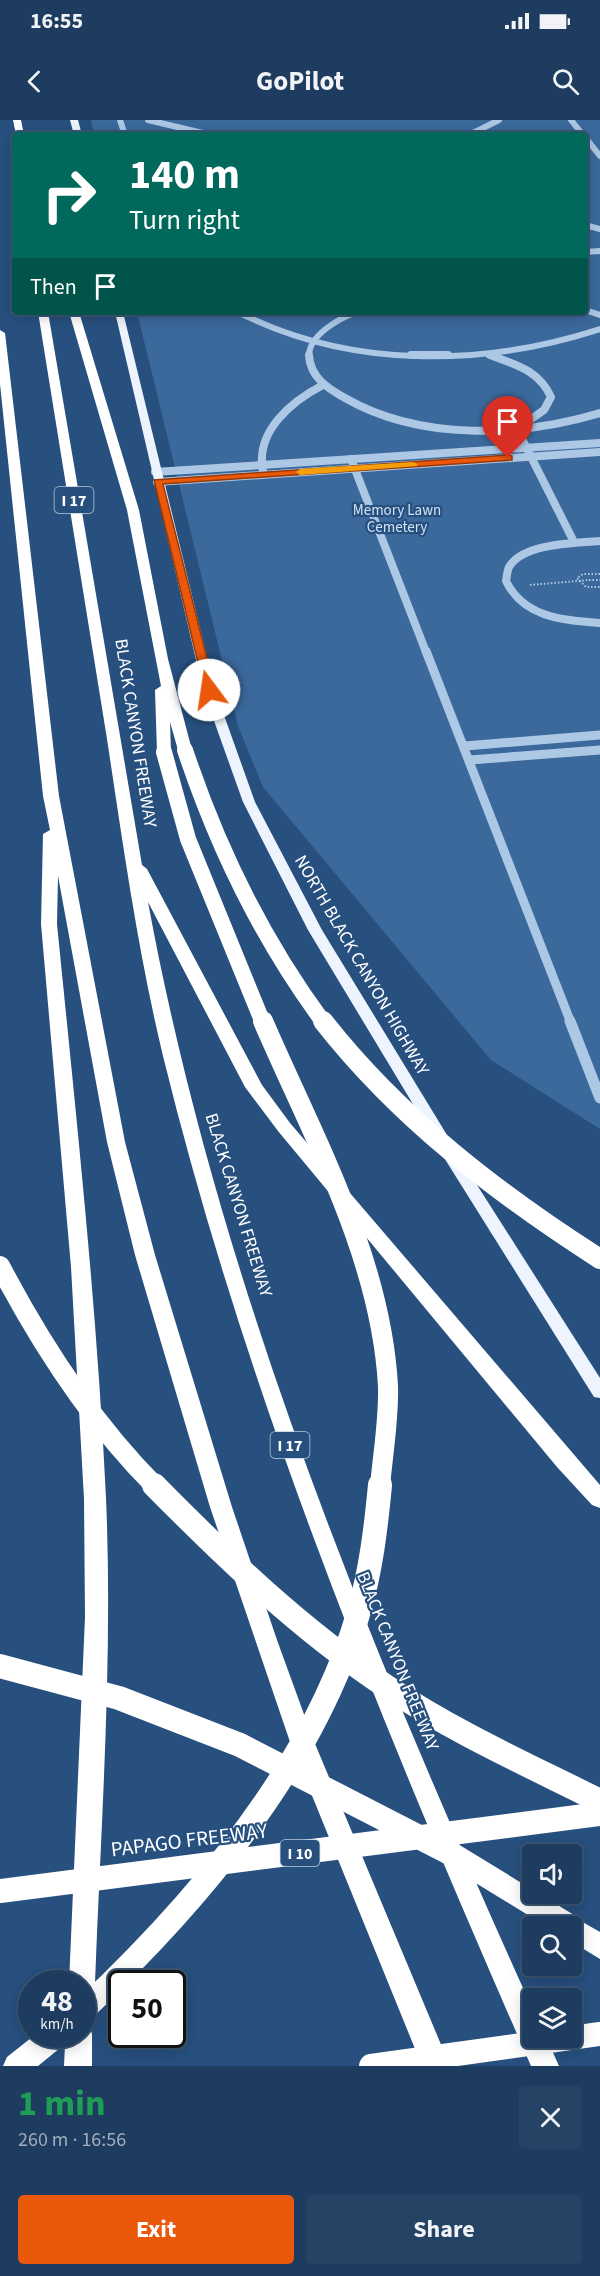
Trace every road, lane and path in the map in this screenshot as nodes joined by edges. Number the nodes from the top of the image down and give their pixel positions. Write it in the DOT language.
graph roads {
  1 [pos="148,120"];
  2 [pos="499,120"];
  3 [pos="571,120"];
  4 [pos="198,132"];
  5 [pos="476,132"];
  6 [pos="581,132"];
  7 [pos="588,141"];
  8 [pos="600,156"];
  9 [pos="43,315"];
  10 [pos="75,315"];
  11 [pos="120,315"];
  12 [pos="243,315"];
  13 [pos="351,315"];
  14 [pos="600,329"];
  15 [pos="0,333"];
  16 [pos="313,342"];
  17 [pos="486,354"];
  18 [pos="323,385"];
  19 [pos="600,413"];
  20 [pos="517,429"];
  21 [pos="600,443"];
  22 [pos="526,448"];
  23 [pos="600,452"];
  24 [pos="530,456"];
  25 [pos="352,464"];
  26 [pos="261,465"];
  27 [pos="264,474"];
  28 [pos="156,477"];
  29 [pos="573,540"];
  30 [pos="600,541"];
  31 [pos="600,574"];
  32 [pos="600,580"];
  33 [pos="577,581"];
  34 [pos="505,587"];
  35 [pos="600,587"];
  36 [pos="600,623"];
  37 [pos="161,658"];
  38 [pos="600,735"];
  39 [pos="465,746"];
  40 [pos="600,750"];
  41 [pos="470,760"];
  42 [pos="51,796"];
  43 [pos="131,854"];
  44 [pos="600,1098"];
  45 [pos="600,1259"];
  46 [pos="0,1266"];
  47 [pos="600,1392"];
  48 [pos="600,1499"];
  49 [pos="0,1666"];
  50 [pos="600,1801"];
  51 [pos="600,1814"];
  52 [pos="0,1891"];
  53 [pos="554,1916"];
  54 [pos="582,1935"];
  55 [pos="600,1947"];
  56 [pos="83,1970"];
  57 [pos="96,1998"];
  58 [pos="600,2034"];
  59 [pos="40,2048"];
  60 [pos="79,2048"];
  61 [pos="17,2066"];
  62 [pos="78,2066"];
  63 [pos="371,2066"];
  64 [pos="436,2066"];
  65 [pos="545,2066"];
  1 -- 4 [label="lane"];
  2 -- 5 [label="lane"];
  3 -- 6 [label="lane"];
  7 -- 8 [label="lane"];
  9 -- 43 [label="highway, BLACK CANYON FREEWAY / I 17"];
  10 -- 37 [label="highway"];
  11 -- 28 [label="main road, NORTH BLACK CANYON HIGHWAY"];
  12 -- 16 [label="lane"];
  13 -- 16 [label="lane"];
  14 -- 17 [label="lane"];
  15 -- 42 [label="highway"];
  16 -- 17 [label="lane"];
  16 -- 18 [label="lane"];
  17 -- 20 [label="lane"];
  18 -- 20 [label="lane"];
  18 -- 26 [label="lane"];
  19 -- 20 [label="lane"];
  20 -- 22 [label="lane"];
  21 -- 22 [label="lane"];
  22 -- 24 [label="lane"];
  22 -- 25 [label="lane"];
  23 -- 24 [label="lane"];
  24 -- 25 [label="lane"];
  24 -- 29 [label="lane"];
  25 -- 26 [label="lane"];
  25 -- 27 [label="lane"];
  25 -- 39 [label="lane"];
  26 -- 27 [label="lane"];
  26 -- 28 [label="lane"];
  27 -- 28 [label="lane"];
  28 -- 47 [label="main road, NORTH BLACK CANYON HIGHWAY"];
  29 -- 30 [label="lane"];
  29 -- 34 [label="lane"];
  31 -- 33 [label="path"];
  32 -- 33 [label="path"];
  33 -- 34 [label="path"];
  33 -- 35 [label="path"];
  34 -- 36 [label="lane"];
  37 -- 45 [label="highway, bridge"];
  37 -- 57 [label="highway, bridge"];
  38 -- 39 [label="lane"];
  39 -- 41 [label="lane"];
  40 -- 41 [label="lane"];
  41 -- 44 [label="lane"];
  42 -- 56 [label="highway"];
  42 -- 64 [label="highway"];
  43 -- 48 [label="highway"];
  43 -- 65 [label="highway, BLACK CANYON FREEWAY / I 17"];
  46 -- 50 [label="highway, bridge"];
  49 -- 53 [label="highway, bridge"];
  51 -- 52 [label="highway, PAPAGO FREEWAY / I 10, bridge"];
  54 -- 55 [label="highway"];
  58 -- 63 [label="highway, bridge"];
  59 -- 61 [label="highway"];
  60 -- 62 [label="highway"];
}
